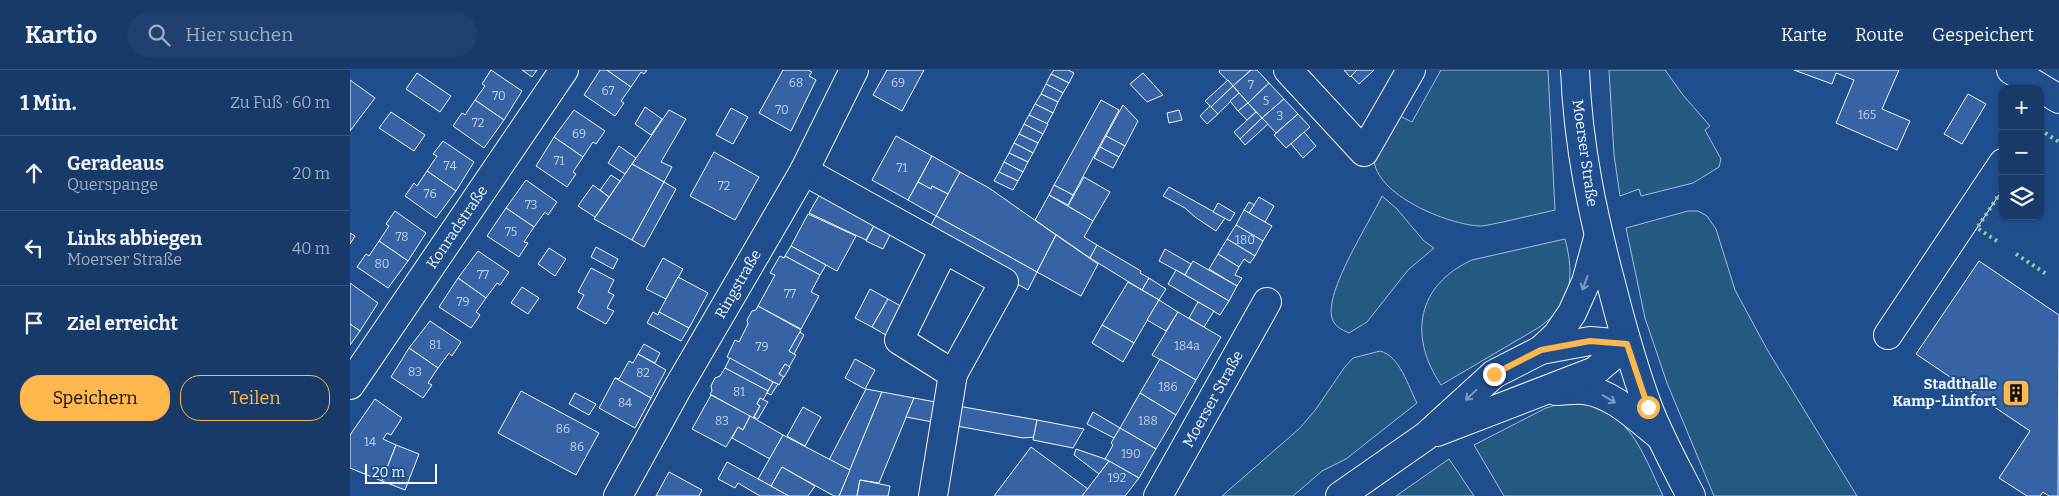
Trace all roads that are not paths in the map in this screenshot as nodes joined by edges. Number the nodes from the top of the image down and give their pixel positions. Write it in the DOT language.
graph roads {
  1 [pos="564,70"];
  2 [pos="854,70"];
  3 [pos="1288,70"];
  4 [pos="1410,70"];
  5 [pos="1576,70"];
  6 [pos="2011,70"];
  7 [pos="2052,99"];
  8 [pos="1999,169"];
  9 [pos="804,172"];
  10 [pos="1598,236"];
  11 [pos="944,249"];
  12 [pos="1267,302"];
  13 [pos="1888,335"];
  14 [pos="1627,344"];
  15 [pos="1541,350"];
  16 [pos="953,374"];
  17 [pos="350,385"];
  18 [pos="1544,392"];
  19 [pos="1426,436"];
  20 [pos="1661,437"];
  21 [pos="618,496"];
  22 [pos="933,496"];
  23 [pos="1158,496"];
  24 [pos="1340,496"];
  25 [pos="1691,496"];
  1 -- 17 [label="street, Konradstraße"];
  2 -- 9 [label="street, Ringstraße"];
  3 -- 4 [label="street"];
  5 -- 10 [label="street, Moerser Straße"];
  6 -- 7 [label="street"];
  8 -- 13 [label="street"];
  9 -- 11 [label="street"];
  9 -- 21 [label="street, Ringstraße"];
  10 -- 14 [label="street, Moerser Straße"];
  10 -- 15 [label="street, Moerser Straße, one-way"];
  11 -- 16 [label="street"];
  11 -- 16 [label="street"];
  12 -- 23 [label="street, Moerser Straße"];
  14 -- 15 [label="street, Moerser Straße"];
  14 -- 18 [label="street, Moerser Straße"];
  14 -- 20 [label="street"];
  15 -- 19 [label="street, Moerser Straße, one-way"];
  16 -- 22 [label="street"];
  18 -- 19 [label="street, Moerser Straße"];
  18 -- 20 [label="street, Moerser Straße, one-way"];
  19 -- 24 [label="street, Moerser Straße"];
  20 -- 25 [label="street"];
}
